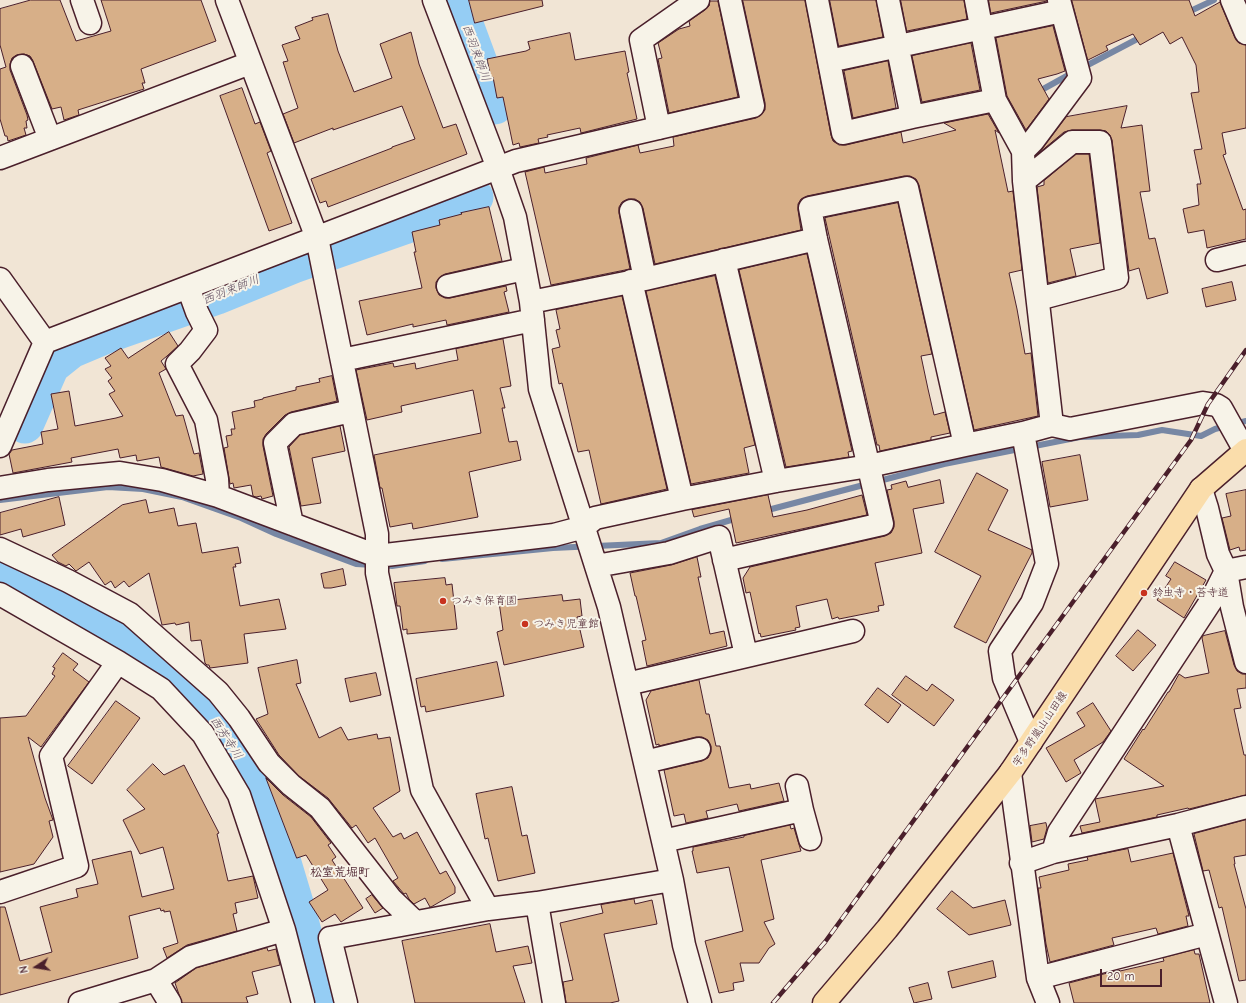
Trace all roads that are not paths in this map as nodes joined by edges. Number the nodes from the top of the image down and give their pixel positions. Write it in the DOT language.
graph roads {
  1 [pos="82,0"];
  2 [pos="227,0"];
  3 [pos="434,0"];
  4 [pos="698,0"];
  5 [pos="730,0"];
  6 [pos="817,0"];
  7 [pos="888,0"];
  8 [pos="976,0"];
  9 [pos="1232,0"];
  10 [pos="1061,5"];
  11 [pos="90,23"];
  12 [pos="981,28"];
  13 [pos="1246,33"];
  14 [pos="896,46"];
  15 [pos="829,61"];
  16 [pos="250,63"];
  17 [pos="22,66"];
  18 [pos="995,100"];
  19 [pos="912,117"];
  20 [pos="659,128"];
  21 [pos="50,139"];
  22 [pos="1022,151"];
  23 [pos="0,158"];
  24 [pos="498,168"];
  25 [pos="1024,182"];
  26 [pos="631,211"];
  27 [pos="816,239"];
  28 [pos="319,250"];
  29 [pos="1246,253"];
  30 [pos="724,260"];
  31 [pos="1217,260"];
  32 [pos="524,269"];
  33 [pos="0,279"];
  34 [pos="638,280"];
  35 [pos="448,286"];
  36 [pos="192,299"];
  37 [pos="1038,299"];
  38 [pos="532,311"];
  39 [pos="44,342"];
  40 [pos="342,360"];
  41 [pos="351,411"];
  42 [pos="1052,425"];
  43 [pos="1023,433"];
  44 [pos="965,445"];
  45 [pos="0,446"];
  46 [pos="1246,450"];
  47 [pos="869,466"];
  48 [pos="776,481"];
  49 [pos="0,488"];
  50 [pos="1201,489"];
  51 [pos="218,496"];
  52 [pos="682,499"];
  53 [pos="292,524"];
  54 [pos="584,527"];
  55 [pos="0,549"];
  56 [pos="724,560"];
  57 [pos="376,564"];
  58 [pos="596,566"];
  59 [pos="1236,569"];
  60 [pos="0,594"];
  61 [pos="853,631"];
  62 [pos="746,655"];
  63 [pos="118,662"];
  64 [pos="1246,662"];
  65 [pos="627,684"];
  66 [pos="1031,742"];
  67 [pos="699,749"];
  68 [pos="645,762"];
  69 [pos="1010,773"];
  70 [pos="797,786"];
  71 [pos="1246,807"];
  72 [pos="802,810"];
  73 [pos="1178,825"];
  74 [pos="810,839"];
  75 [pos="663,840"];
  76 [pos="1053,852"];
  77 [pos="1021,863"];
  78 [pos="672,880"];
  79 [pos="0,892"];
  80 [pos="537,903"];
  81 [pos="488,909"];
  82 [pos="415,922"];
  83 [pos="284,930"];
  84 [pos="1208,934"];
  85 [pos="1038,978"];
  86 [pos="156,980"];
  87 [pos="80,1003"];
  88 [pos="170,1003"];
  89 [pos="304,1003"];
  90 [pos="346,1003"];
  91 [pos="554,1003"];
  92 [pos="700,1003"];
  93 [pos="824,1003"];
  94 [pos="1048,1003"];
  95 [pos="1226,1003"];
  1 -- 11 [label="street"];
  2 -- 16 [label="street"];
  3 -- 24 [label="street"];
  4 -- 20 [label="street"];
  5 -- 20 [label="street"];
  6 -- 15 [label="street"];
  7 -- 14 [label="street"];
  8 -- 12 [label="street"];
  9 -- 13 [label="street"];
  10 -- 12 [label="street"];
  10 -- 22 [label="street"];
  12 -- 14 [label="street"];
  12 -- 18 [label="street"];
  14 -- 15 [label="street"];
  14 -- 19 [label="street"];
  15 -- 19 [label="street"];
  16 -- 21 [label="street"];
  16 -- 28 [label="street"];
  17 -- 21 [label="street"];
  18 -- 19 [label="street"];
  18 -- 22 [label="street"];
  20 -- 24 [label="street"];
  21 -- 23 [label="street"];
  22 -- 25 [label="street"];
  24 -- 28 [label="street"];
  24 -- 32 [label="street"];
  25 -- 37 [label="street"];
  25 -- 37 [label="street"];
  26 -- 34 [label="street"];
  27 -- 30 [label="street"];
  27 -- 44 [label="street"];
  27 -- 47 [label="street"];
  28 -- 36 [label="street"];
  28 -- 40 [label="street"];
  29 -- 31 [label="street"];
  30 -- 34 [label="street"];
  30 -- 48 [label="street"];
  32 -- 35 [label="street"];
  32 -- 38 [label="street"];
  33 -- 39 [label="street"];
  34 -- 38 [label="street"];
  34 -- 52 [label="street"];
  36 -- 39 [label="street"];
  36 -- 51 [label="street"];
  37 -- 42 [label="street"];
  38 -- 40 [label="street"];
  38 -- 54 [label="street"];
  39 -- 45 [label="street"];
  40 -- 41 [label="street"];
  41 -- 53 [label="street"];
  41 -- 57 [label="street"];
  42 -- 43 [label="street"];
  42 -- 46 [label="street"];
  43 -- 44 [label="street"];
  43 -- 66 [label="street"];
  44 -- 47 [label="street"];
  46 -- 50 [label="main road, 宇多野嵐山山田線"];
  47 -- 48 [label="street"];
  47 -- 56 [label="street"];
  48 -- 52 [label="street"];
  49 -- 51 [label="street"];
  50 -- 59 [label="street"];
  50 -- 66 [label="main road, 宇多野嵐山山田線"];
  51 -- 53 [label="street"];
  52 -- 54 [label="street"];
  53 -- 57 [label="street"];
  54 -- 57 [label="street"];
  54 -- 58 [label="street"];
  55 -- 82 [label="street"];
  56 -- 58 [label="street"];
  56 -- 62 [label="street"];
  57 -- 81 [label="street"];
  58 -- 65 [label="street"];
  59 -- 64 [label="street"];
  59 -- 76 [label="street"];
  60 -- 63 [label="street"];
  61 -- 62 [label="street"];
  62 -- 65 [label="street"];
  63 -- 79 [label="street"];
  63 -- 83 [label="street"];
  65 -- 68 [label="street"];
  66 -- 69 [label="main road, 宇多野嵐山山田線"];
  67 -- 68 [label="street"];
  68 -- 75 [label="street"];
  69 -- 77 [label="street"];
  69 -- 93 [label="main road, 宇多野嵐山山田線"];
  70 -- 72 [label="street"];
  71 -- 73 [label="street"];
  72 -- 74 [label="street"];
  72 -- 75 [label="street"];
  73 -- 76 [label="street"];
  73 -- 84 [label="street"];
  75 -- 78 [label="street"];
  76 -- 77 [label="street"];
  77 -- 85 [label="street"];
  78 -- 80 [label="street"];
  78 -- 92 [label="street"];
  80 -- 81 [label="street"];
  80 -- 91 [label="street"];
  81 -- 82 [label="street"];
  82 -- 90 [label="street"];
  83 -- 86 [label="street"];
  83 -- 89 [label="street"];
  84 -- 85 [label="street"];
  84 -- 95 [label="street"];
  85 -- 94 [label="street"];
  86 -- 87 [label="street"];
  86 -- 88 [label="street"];
}
